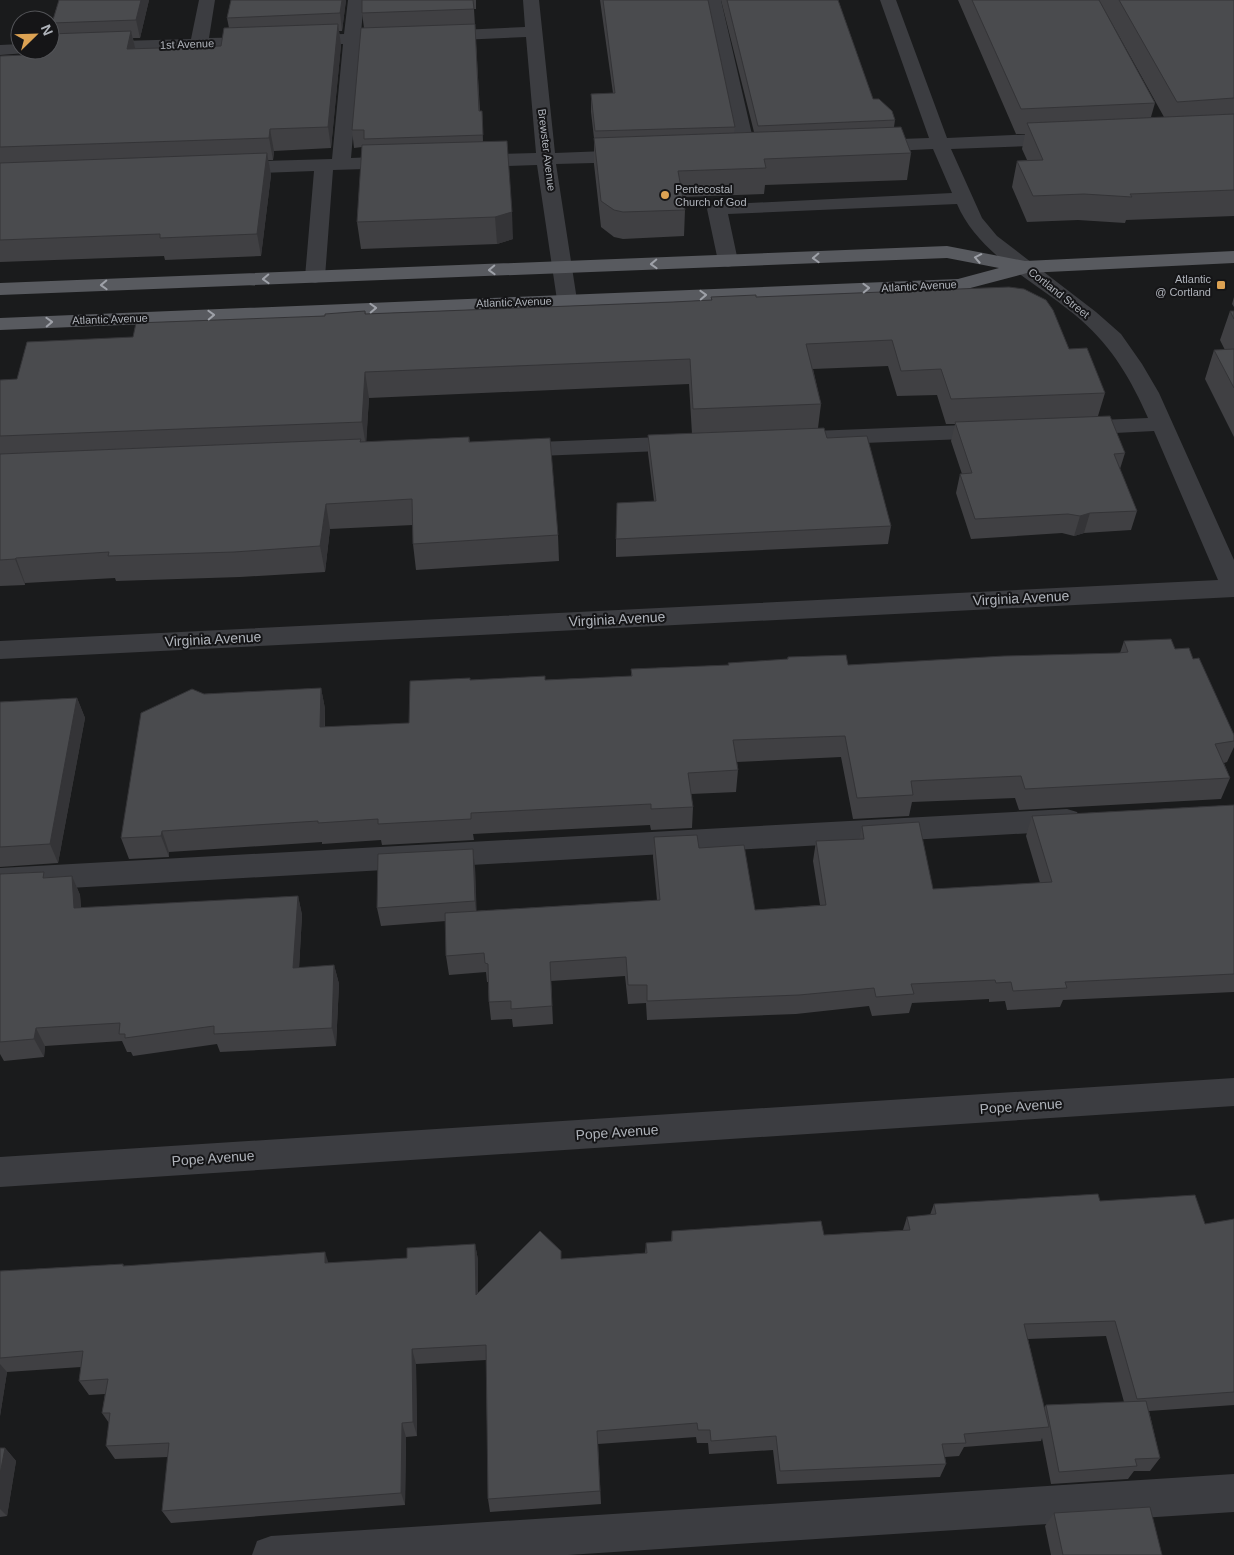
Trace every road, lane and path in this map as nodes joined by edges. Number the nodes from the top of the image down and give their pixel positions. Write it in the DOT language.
graph roads {
  1 [pos="207,0"];
  2 [pos="356,0"];
  3 [pos="531,0"];
  4 [pos="713,0"];
  5 [pos="888,0"];
  6 [pos="533,32"];
  7 [pos="353,39"];
  8 [pos="199,44"];
  9 [pos="60,48"];
  10 [pos="1076,138"];
  11 [pos="940,144"];
  12 [pos="854,147"];
  13 [pos="767,151"];
  14 [pos="728,152"];
  15 [pos="747,152"];
  16 [pos="652,155"];
  17 [pos="546,159"];
  18 [pos="449,161"];
  19 [pos="419,162"];
  20 [pos="333,164"];
  21 [pos="216,169"];
  22 [pos="964,198"];
  23 [pos="1234,257"];
  24 [pos="728,261"];
  25 [pos="564,267"];
  26 [pos="1026,267"];
  27 [pos="315,277"];
  28 [pos="0,289"];
  29 [pos="567,300"];
  30 [pos="0,324"];
  31 [pos="1162,424"];
  32 [pos="1052,429"];
  33 [pos="1013,430"];
  34 [pos="765,440"];
  35 [pos="705,442"];
  36 [pos="496,451"];
  37 [pos="1234,588"];
  38 [pos="0,650"];
  39 [pos="1095,819"];
  40 [pos="0,880"];
  41 [pos="1234,1092"];
  42 [pos="0,1172"];
  43 [pos="1234,1492"];
  44 [pos="271,1555"];
  1 -- 8 [label="street"];
  2 -- 7 [label="street"];
  3 -- 6 [label="street, Brewster Avenue"];
  4 -- 15 [label="street"];
  5 -- 11 [label="street, Cortland Street"];
  6 -- 7 [label="street, 1st Avenue"];
  6 -- 17 [label="street, Brewster Avenue"];
  7 -- 8 [label="street, 1st Avenue"];
  7 -- 20 [label="street"];
  8 -- 9 [label="street, 1st Avenue"];
  10 -- 11 [label="street"];
  11 -- 12 [label="street"];
  11 -- 22 [label="street, Cortland Street"];
  13 -- 15 [label="street"];
  14 -- 15 [label="street"];
  16 -- 17 [label="street"];
  17 -- 18 [label="street"];
  17 -- 25 [label="street, Brewster Avenue"];
  19 -- 20 [label="street"];
  20 -- 21 [label="street"];
  20 -- 27 [label="street"];
  22 -- 24 [label="street"];
  22 -- 26 [label="street, Cortland Street"];
  23 -- 26 [label="main road, Atlantic Avenue"];
  24 -- 25 [label="main road, Atlantic Avenue, one-way"];
  26 -- 24 [label="main road, Atlantic Avenue, one-way"];
  25 -- 27 [label="main road, Atlantic Avenue, one-way"];
  25 -- 29 [label="street, Brewster Avenue"];
  29 -- 26 [label="main road, Atlantic Avenue, one-way"];
  26 -- 31 [label="street, Cortland Street"];
  27 -- 28 [label="main road, Atlantic Avenue, one-way"];
  30 -- 29 [label="main road, Atlantic Avenue, one-way"];
  31 -- 32 [label="street"];
  31 -- 37 [label="street, Cortland Street"];
  33 -- 34 [label="street"];
  35 -- 36 [label="street"];
  37 -- 38 [label="street, Virginia Avenue"];
  39 -- 40 [label="street"];
  41 -- 42 [label="street, Pope Avenue"];
  43 -- 44 [label="street"];
}
